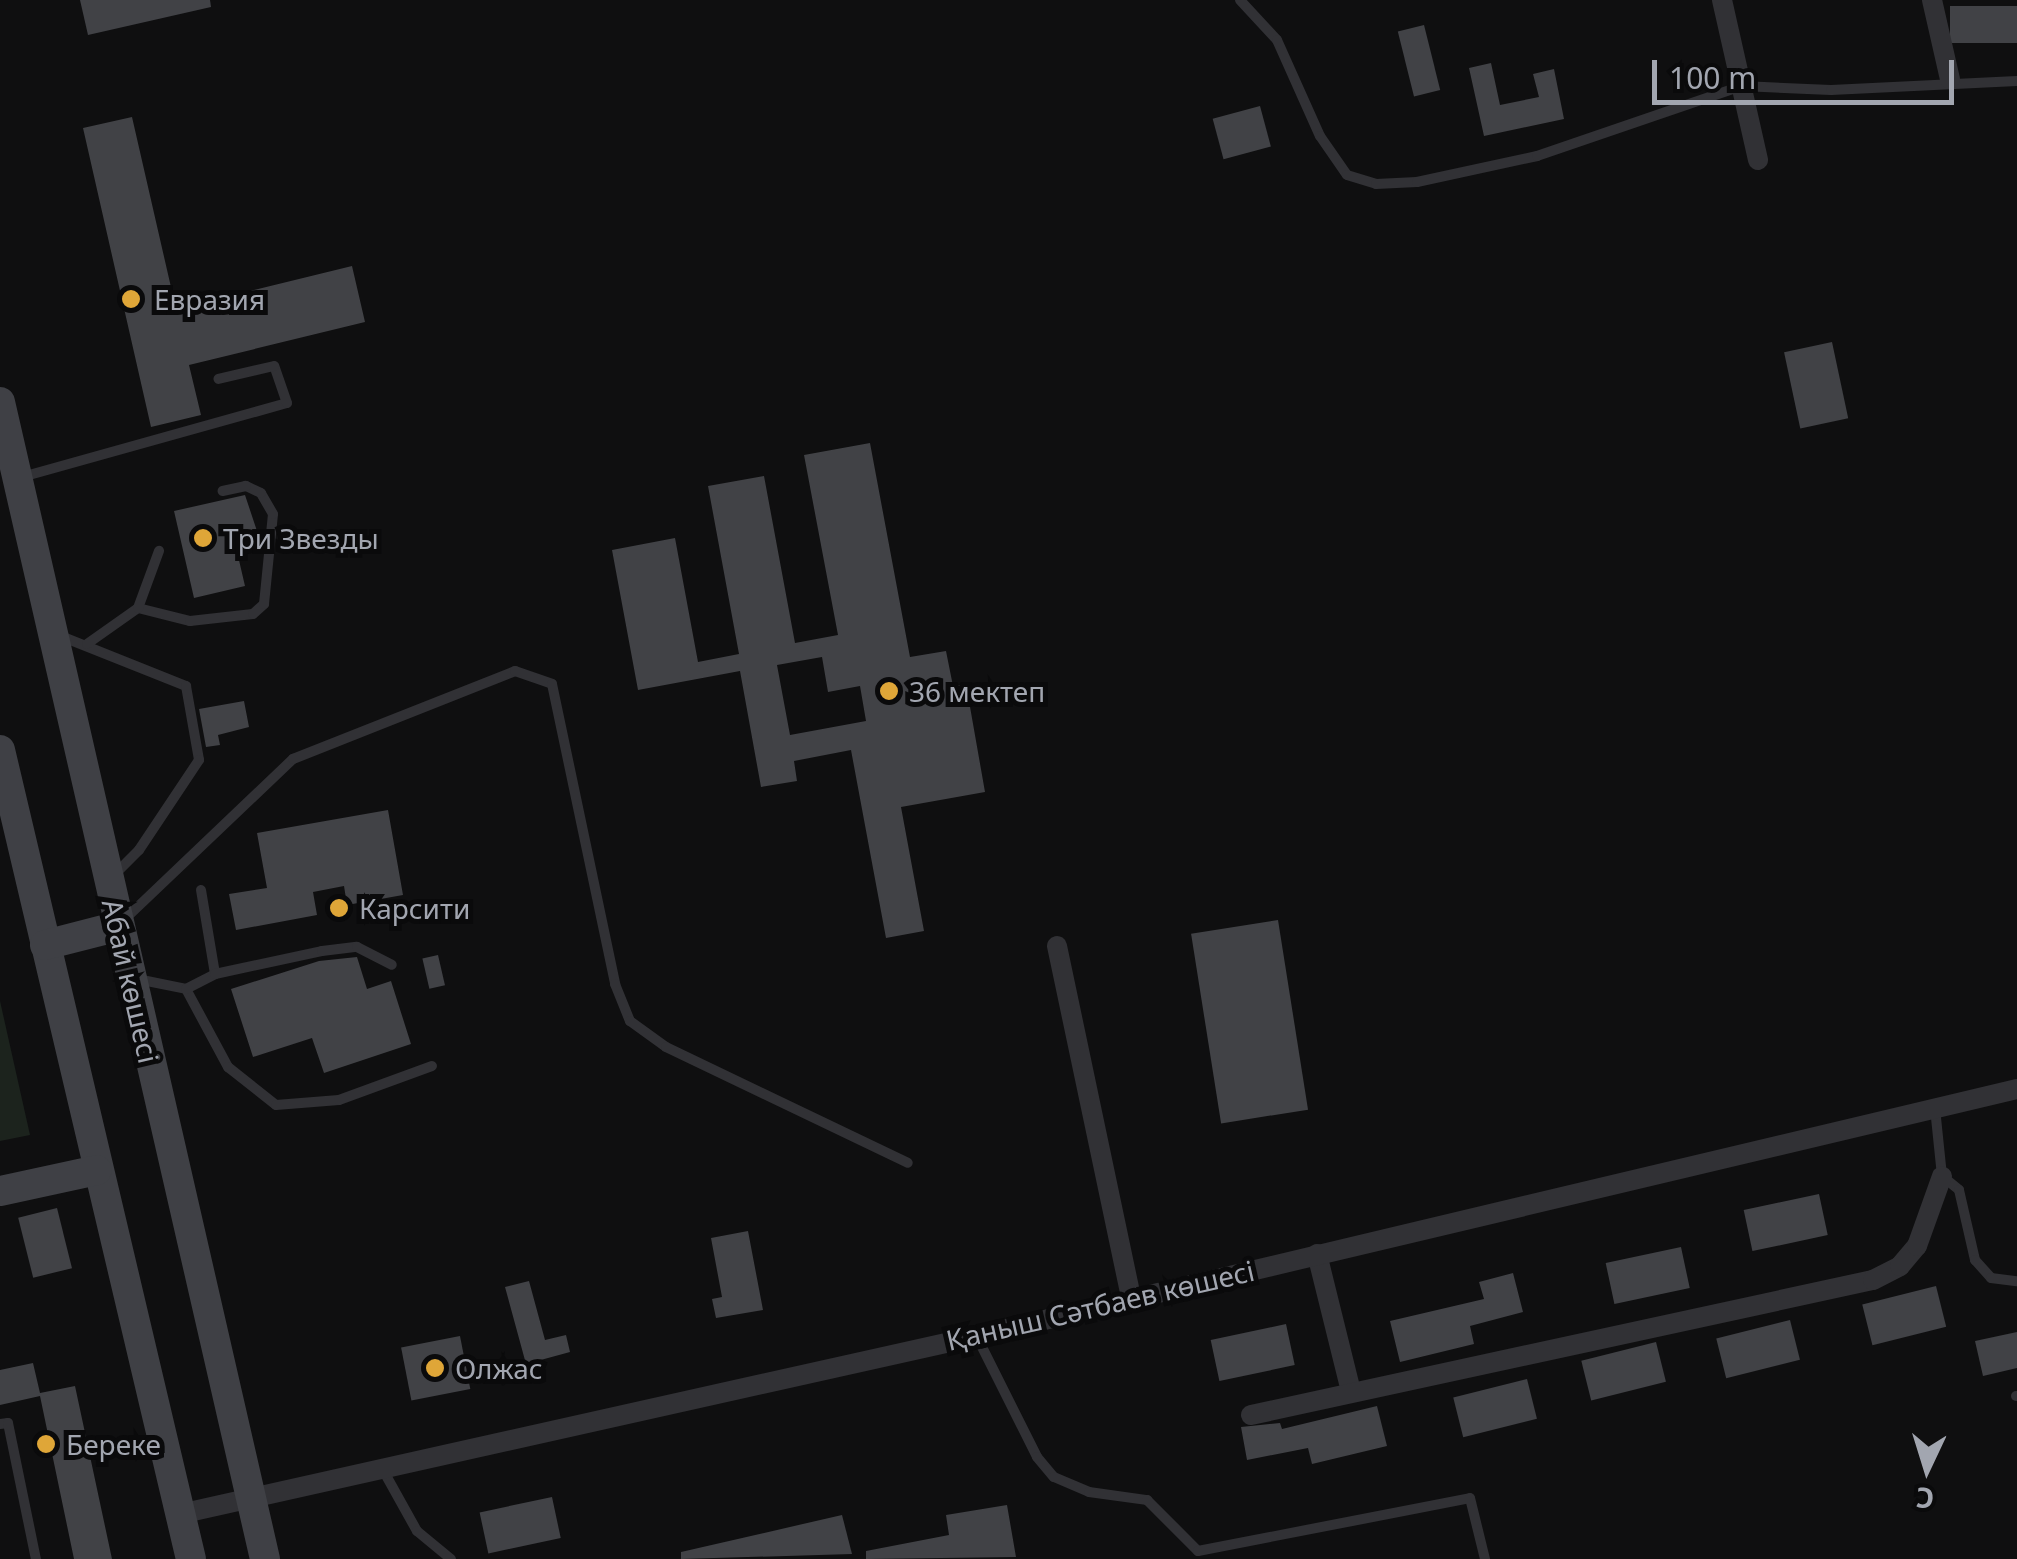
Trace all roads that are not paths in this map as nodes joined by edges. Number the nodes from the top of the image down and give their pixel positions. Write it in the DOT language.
graph roads {
  1 [pos="1240,0"];
  2 [pos="1722,0"];
  3 [pos="1932,0"];
  4 [pos="1950,80"];
  5 [pos="2017,80"];
  6 [pos="1742,86"];
  7 [pos="1758,160"];
  8 [pos="218,379"];
  9 [pos="0,402"];
  10 [pos="16,478"];
  11 [pos="223,490"];
  12 [pos="159,551"];
  13 [pos="138,608"];
  14 [pos="52,633"];
  15 [pos="88,644"];
  16 [pos="0,750"];
  17 [pos="108,880"];
  18 [pos="201,890"];
  19 [pos="118,926"];
  20 [pos="44,946"];
  21 [pos="1057,946"];
  22 [pos="392,965"];
  23 [pos="215,974"];
  24 [pos="131,979"];
  25 [pos="186,989"];
  26 [pos="432,1066"];
  27 [pos="2017,1088"];
  28 [pos="1936,1108"];
  29 [pos="908,1163"];
  30 [pos="97,1170"];
  31 [pos="1942,1176"];
  32 [pos="0,1191"];
  33 [pos="1317,1254"];
  34 [pos="2017,1280"];
  35 [pos="1130,1298"];
  36 [pos="977,1336"];
  37 [pos="1351,1391"];
  38 [pos="1250,1415"];
  39 [pos="0,1424"];
  40 [pos="383,1470"];
  41 [pos="252,1501"];
  42 [pos="180,1514"];
  43 [pos="36,1559"];
  44 [pos="191,1559"];
  45 [pos="265,1559"];
  46 [pos="451,1559"];
  47 [pos="1484,1559"];
  1 -- 6 [label="lane"];
  2 -- 6 [label="street"];
  3 -- 4 [label="street"];
  4 -- 5 [label="lane"];
  4 -- 6 [label="lane"];
  6 -- 7 [label="street"];
  8 -- 10 [label="lane"];
  9 -- 10 [label="main road, Абай көшесі"];
  10 -- 14 [label="main road, Абай көшесі"];
  11 -- 13 [label="lane"];
  12 -- 13 [label="lane"];
  13 -- 15 [label="lane"];
  14 -- 15 [label="lane"];
  14 -- 17 [label="main road, Абай көшесі"];
  15 -- 17 [label="lane"];
  16 -- 20 [label="main road"];
  17 -- 19 [label="main road, Абай көшесі"];
  18 -- 23 [label="lane"];
  19 -- 20 [label="main road"];
  19 -- 24 [label="main road, Абай көшесі"];
  19 -- 29 [label="lane"];
  20 -- 30 [label="main road"];
  21 -- 35 [label="street"];
  22 -- 23 [label="lane"];
  23 -- 25 [label="lane"];
  24 -- 25 [label="lane"];
  24 -- 41 [label="main road, Абай көшесі"];
  25 -- 26 [label="lane"];
  27 -- 28 [label="street, Қаныш Сәтбаев көшесі"];
  28 -- 31 [label="lane"];
  28 -- 33 [label="street, Қаныш Сәтбаев көшесі"];
  30 -- 32 [label="main road"];
  30 -- 42 [label="main road"];
  31 -- 34 [label="lane"];
  31 -- 37 [label="street"];
  33 -- 35 [label="street, Қаныш Сәтбаев көшесі"];
  33 -- 37 [label="street"];
  35 -- 36 [label="street, Қаныш Сәтбаев көшесі"];
  36 -- 40 [label="street, Қаныш Сәтбаев көшесі"];
  36 -- 47 [label="lane"];
  37 -- 38 [label="street"];
  39 -- 43 [label="lane"];
  40 -- 41 [label="street, Қаныш Сәтбаев көшесі"];
  40 -- 46 [label="lane"];
  41 -- 42 [label="street, Қаныш Сәтбаев көшесі"];
  41 -- 45 [label="main road, Абай көшесі"];
  42 -- 44 [label="main road"];
}
